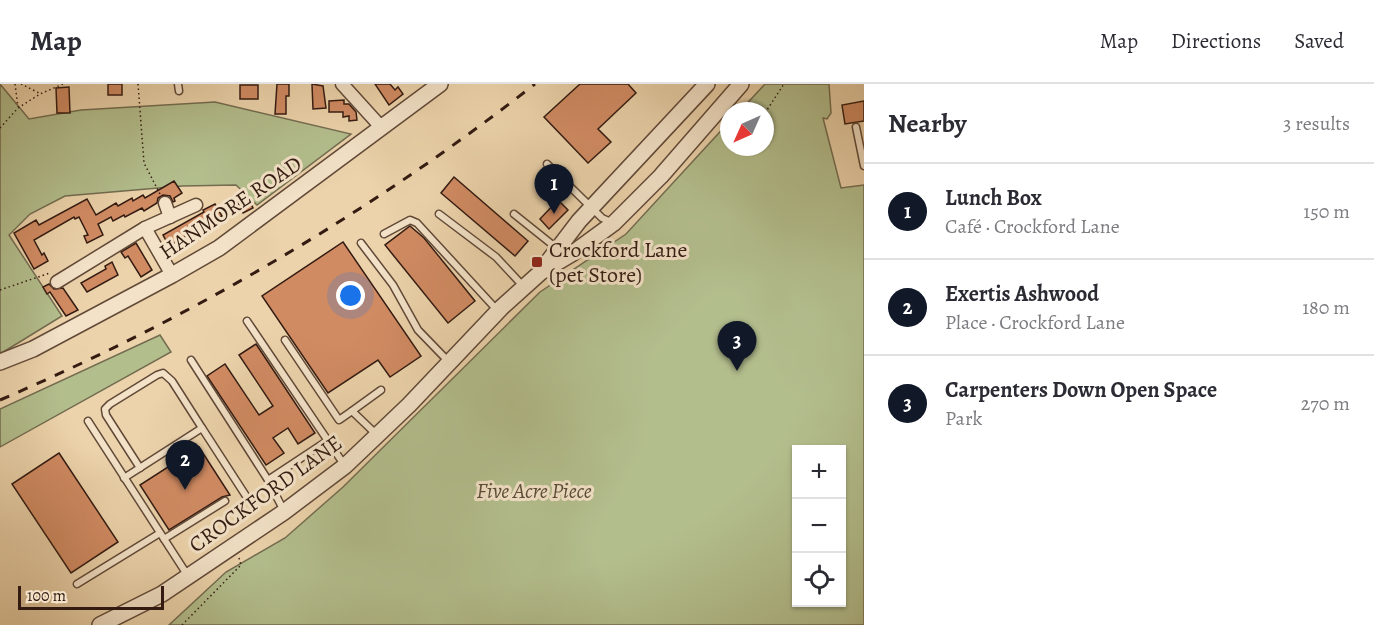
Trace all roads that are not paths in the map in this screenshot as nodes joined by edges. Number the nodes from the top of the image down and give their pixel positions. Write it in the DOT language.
graph roads {
  1 [pos="342,84"];
  2 [pos="440,84"];
  3 [pos="707,84"];
  4 [pos="741,84"];
  5 [pos="381,127"];
  6 [pos="856,127"];
  7 [pos="547,164"];
  8 [pos="864,166"];
  9 [pos="165,203"];
  10 [pos="196,206"];
  11 [pos="592,207"];
  12 [pos="439,214"];
  13 [pos="514,214"];
  14 [pos="170,217"];
  15 [pos="614,223"];
  16 [pos="145,228"];
  17 [pos="384,234"];
  18 [pos="362,243"];
  19 [pos="559,247"];
  20 [pos="573,254"];
  21 [pos="541,272"];
  22 [pos="172,275"];
  23 [pos="57,282"];
  24 [pos="524,287"];
  25 [pos="498,311"];
  26 [pos="247,321"];
  27 [pos="285,340"];
  28 [pos="191,360"];
  29 [pos="0,362"];
  30 [pos="448,362"];
  31 [pos="381,390"];
  32 [pos="352,411"];
  33 [pos="88,421"];
  34 [pos="202,428"];
  35 [pos="378,436"];
  36 [pos="327,441"];
  37 [pos="345,466"];
  38 [pos="140,468"];
  39 [pos="124,478"];
  40 [pos="268,480"];
  41 [pos="246,496"];
  42 [pos="225,501"];
  43 [pos="284,512"];
  44 [pos="162,536"];
  45 [pos="189,576"];
  46 [pos="77,584"];
  47 [pos="100,625"];
  1 -- 5 [label="street"];
  2 -- 5 [label="street, HANMORE ROAD"];
  3 -- 11 [label="street, CROCKFORD LANE"];
  4 -- 15 [label="street, CROCKFORD LANE"];
  5 -- 22 [label="street, HANMORE ROAD"];
  6 -- 8 [label="lane"];
  7 -- 11 [label="lane"];
  9 -- 14 [label="street"];
  10 -- 14 [label="street"];
  11 -- 15 [label="lane"];
  11 -- 19 [label="street, CROCKFORD LANE"];
  12 -- 24 [label="lane"];
  13 -- 19 [label="lane"];
  14 -- 16 [label="street"];
  15 -- 20 [label="street, CROCKFORD LANE"];
  16 -- 22 [label="street"];
  16 -- 23 [label="street"];
  17 -- 25 [label="lane"];
  18 -- 30 [label="lane"];
  19 -- 20 [label="lane"];
  19 -- 21 [label="street, CROCKFORD LANE"];
  20 -- 21 [label="street, CROCKFORD LANE"];
  21 -- 24 [label="street, CROCKFORD LANE"];
  22 -- 29 [label="street, HANMORE ROAD"];
  24 -- 25 [label="street, CROCKFORD LANE"];
  25 -- 30 [label="street, CROCKFORD LANE"];
  26 -- 36 [label="lane"];
  27 -- 32 [label="lane"];
  28 -- 40 [label="lane"];
  30 -- 35 [label="street, CROCKFORD LANE"];
  31 -- 32 [label="lane"];
  32 -- 35 [label="lane"];
  33 -- 39 [label="lane"];
  34 -- 38 [label="lane"];
  34 -- 38 [label="lane"];
  34 -- 41 [label="lane"];
  35 -- 37 [label="street, CROCKFORD LANE"];
  36 -- 37 [label="lane"];
  36 -- 40 [label="lane"];
  37 -- 43 [label="street, CROCKFORD LANE"];
  38 -- 39 [label="lane"];
  39 -- 44 [label="lane"];
  40 -- 43 [label="lane"];
  42 -- 44 [label="lane"];
  43 -- 45 [label="street, CROCKFORD LANE"];
  44 -- 45 [label="lane"];
  44 -- 46 [label="lane"];
  45 -- 47 [label="street, CROCKFORD LANE"];
}
